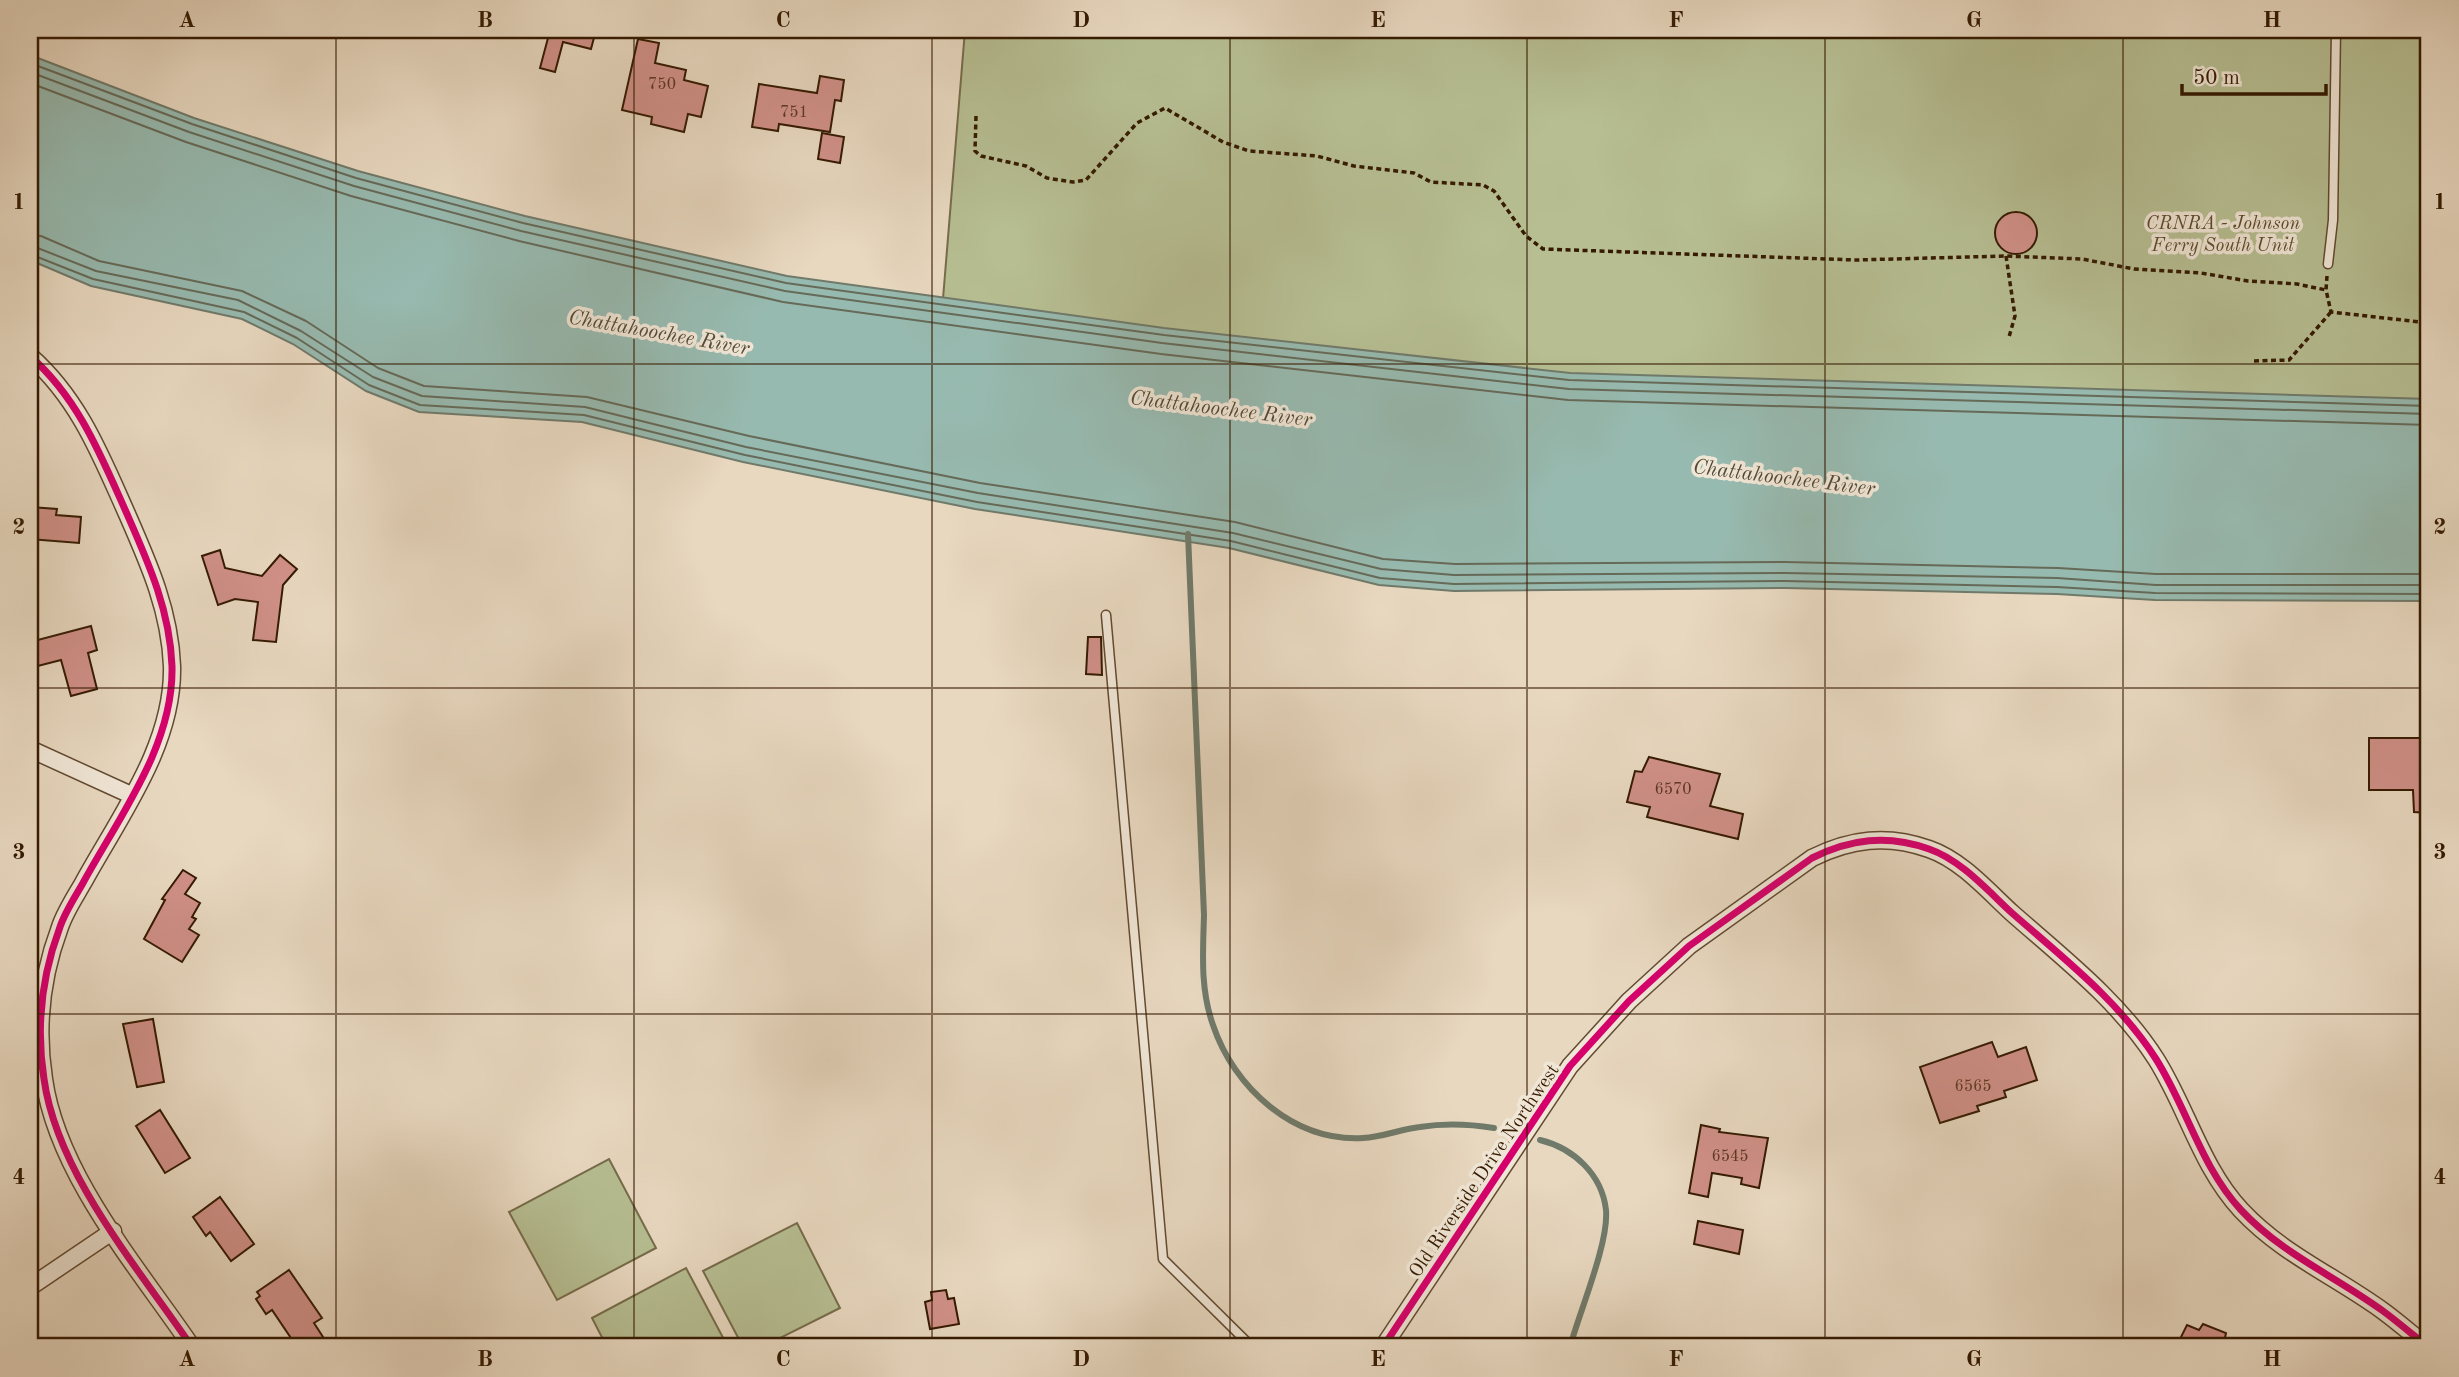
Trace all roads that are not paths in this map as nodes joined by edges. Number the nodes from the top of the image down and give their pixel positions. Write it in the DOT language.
graph roads {
  1 [pos="2336,30"];
  2 [pos="2328,264"];
  3 [pos="30,356"];
  4 [pos="1105,615"];
  5 [pos="30,749"];
  6 [pos="131,795"];
  7 [pos="113,1231"];
  8 [pos="30,1287"];
  9 [pos="192,1347"];
  10 [pos="1252,1347"];
  11 [pos="1383,1347"];
  12 [pos="2428,1347"];
  1 -- 2 [label="lane"];
  3 -- 6 [label="street"];
  4 -- 10 [label="lane"];
  5 -- 6 [label="street"];
  6 -- 7 [label="street"];
  7 -- 8 [label="street"];
  7 -- 9 [label="street"];
  11 -- 12 [label="street, Old Riverside Drive Northwest"];
}
